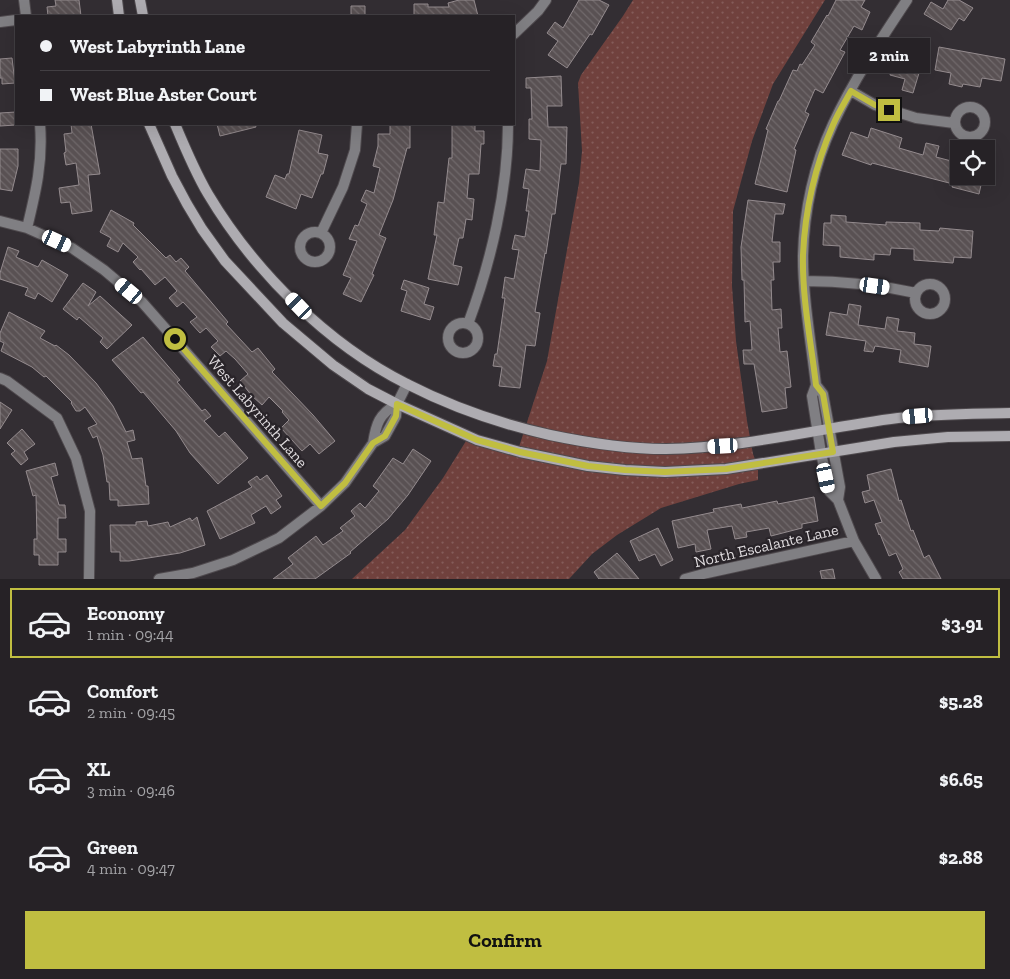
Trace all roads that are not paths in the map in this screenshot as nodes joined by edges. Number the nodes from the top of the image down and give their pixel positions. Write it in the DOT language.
graph roads {
  1 [pos="24,0"];
  2 [pos="117,0"];
  3 [pos="140,0"];
  4 [pos="546,0"];
  5 [pos="907,0"];
  6 [pos="26,15"];
  7 [pos="119,15"];
  8 [pos="143,15"];
  9 [pos="15,20"];
  10 [pos="0,22"];
  11 [pos="515,33"];
  12 [pos="851,91"];
  13 [pos="954,123"];
  14 [pos="40,125"];
  15 [pos="149,125"];
  16 [pos="175,125"];
  17 [pos="356,125"];
  18 [pos="508,125"];
  19 [pos="0,221"];
  20 [pos="27,228"];
  21 [pos="321,233"];
  22 [pos="804,281"];
  23 [pos="916,293"];
  24 [pos="468,324"];
  25 [pos="0,378"];
  26 [pos="407,384"];
  27 [pos="816,385"];
  28 [pos="397,404"];
  29 [pos="1010,413"];
  30 [pos="829,429"];
  31 [pos="817,431"];
  32 [pos="1010,436"];
  33 [pos="833,452"];
  34 [pos="821,453"];
  35 [pos="838,500"];
  36 [pos="321,506"];
  37 [pos="854,541"];
  38 [pos="89,579"];
  39 [pos="159,579"];
  40 [pos="685,579"];
  41 [pos="876,579"];
  1 -- 6 [label="street"];
  2 -- 7 [label="street"];
  3 -- 8 [label="street"];
  4 -- 11 [label="street"];
  5 -- 12 [label="street"];
  9 -- 10 [label="street"];
  12 -- 13 [label="street"];
  12 -- 22 [label="street"];
  14 -- 20 [label="street"];
  15 -- 28 [label="street"];
  16 -- 26 [label="street"];
  17 -- 21 [label="street"];
  18 -- 24 [label="street"];
  19 -- 20 [label="street, West Labyrinth Lane"];
  20 -- 36 [label="street, West Labyrinth Lane"];
  22 -- 23 [label="street"];
  22 -- 27 [label="street"];
  25 -- 38 [label="street"];
  26 -- 28 [label="street"];
  26 -- 31 [label="street"];
  27 -- 30 [label="street"];
  27 -- 31 [label="street"];
  28 -- 34 [label="street"];
  28 -- 36 [label="street"];
  29 -- 30 [label="street"];
  30 -- 31 [label="street"];
  30 -- 33 [label="street"];
  31 -- 34 [label="street"];
  32 -- 33 [label="street"];
  33 -- 34 [label="street"];
  33 -- 35 [label="street"];
  34 -- 35 [label="street"];
  35 -- 37 [label="street"];
  36 -- 39 [label="street"];
  37 -- 40 [label="street, North Escalante Lane"];
  37 -- 41 [label="street"];
}
